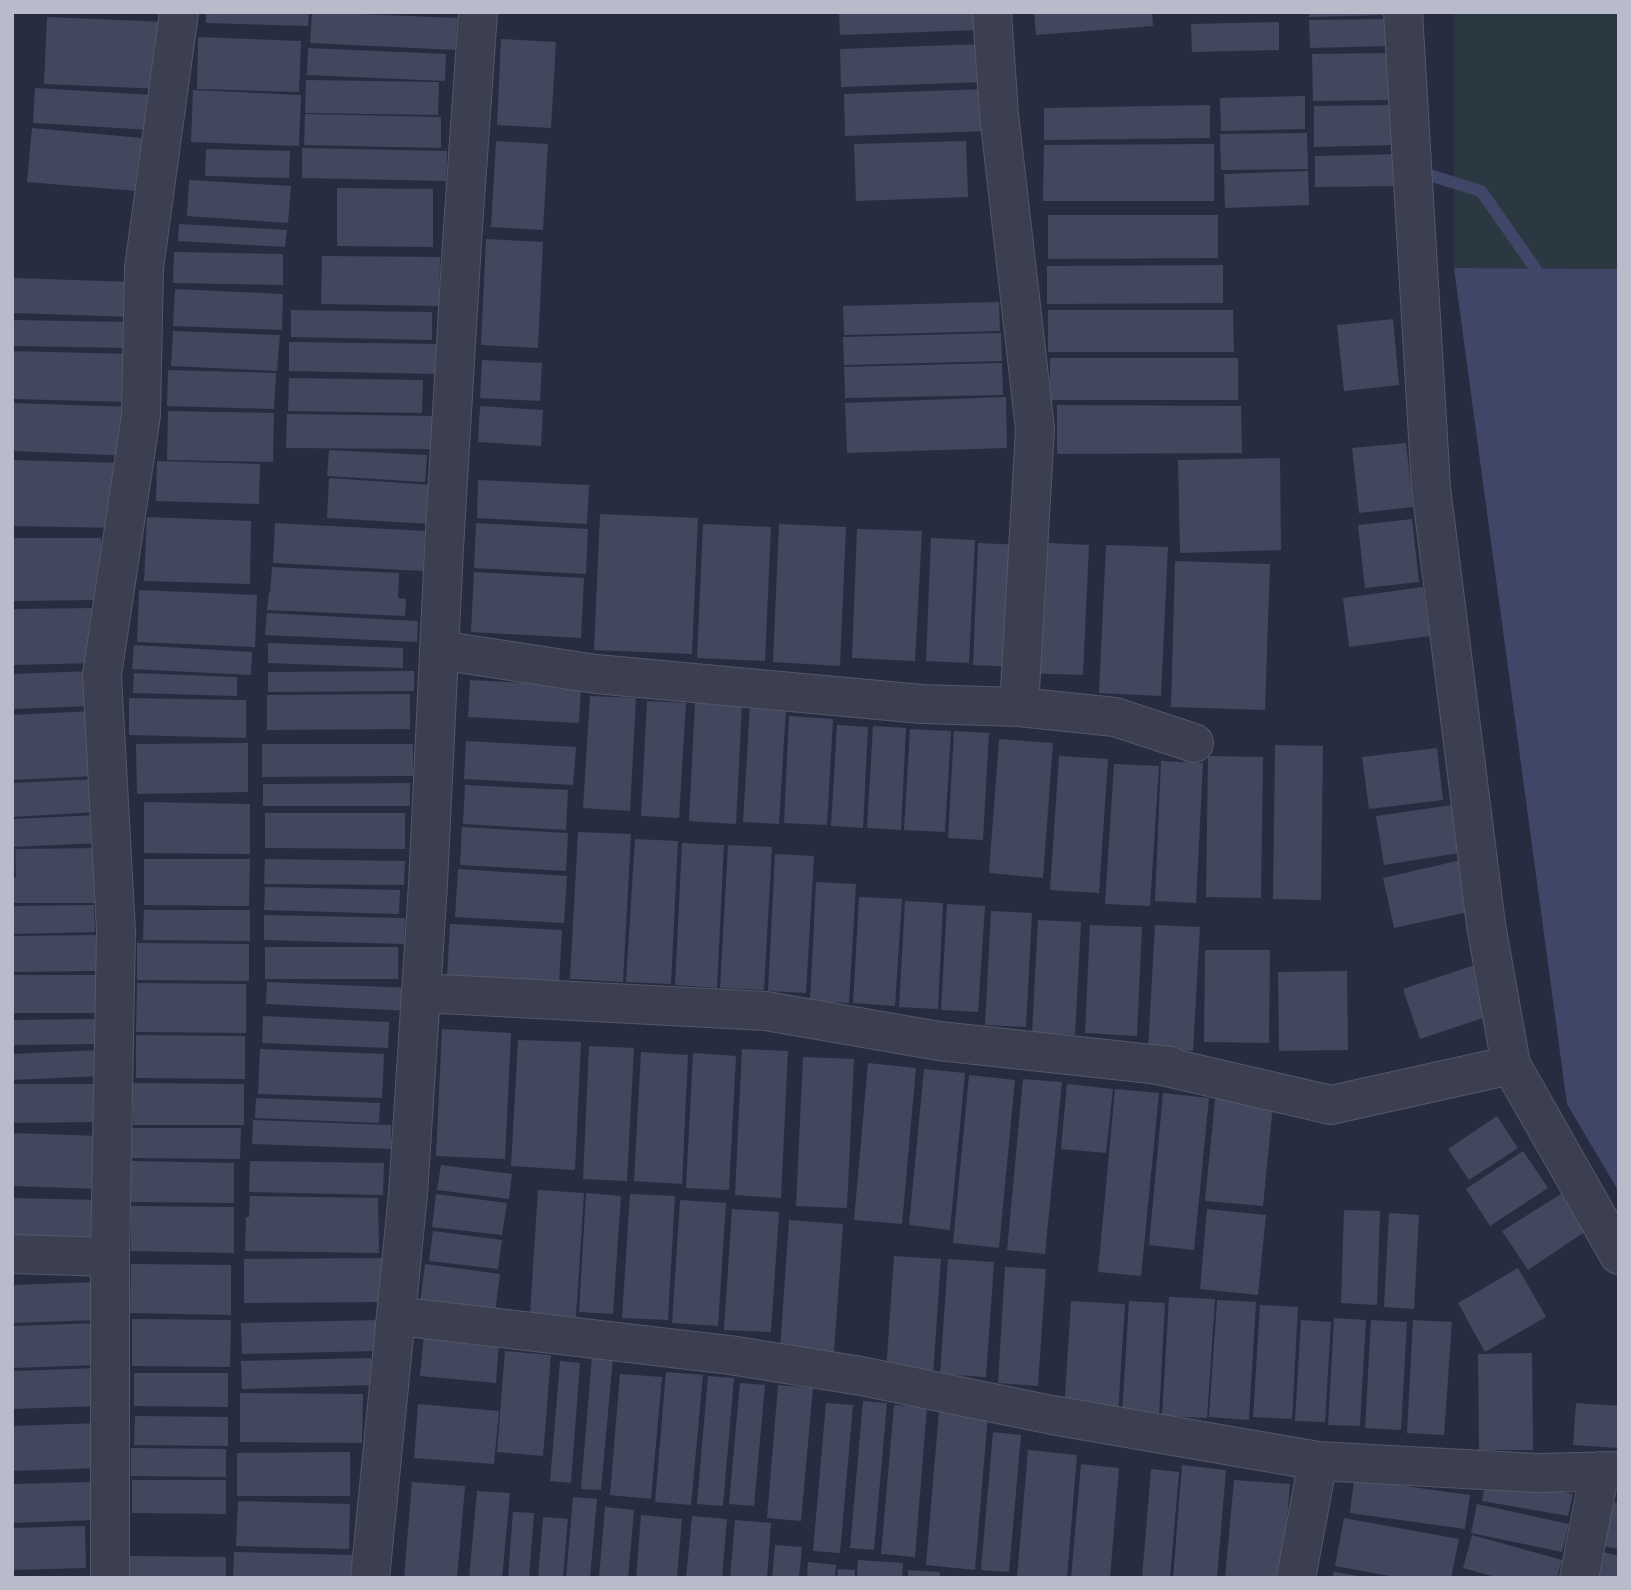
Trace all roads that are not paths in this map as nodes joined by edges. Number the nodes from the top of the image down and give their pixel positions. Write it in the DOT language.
graph roads {
  1 [pos="179,12"];
  2 [pos="478,12"];
  3 [pos="992,12"];
  4 [pos="1403,12"];
  5 [pos="439,650"];
  6 [pos="1019,707"];
  7 [pos="1194,743"];
  8 [pos="421,993"];
  9 [pos="1511,1065"];
  10 [pos="12,1254"];
  11 [pos="1619,1255"];
  12 [pos="110,1257"];
  13 [pos="397,1316"];
  14 [pos="1318,1461"];
  15 [pos="1609,1471"];
  16 [pos="110,1578"];
  17 [pos="370,1578"];
  18 [pos="1296,1578"];
  19 [pos="1578,1578"];
  1 -- 12 [label="street"];
  2 -- 5 [label="street"];
  3 -- 6 [label="street"];
  4 -- 9 [label="street"];
  5 -- 6 [label="street"];
  5 -- 8 [label="street"];
  6 -- 7 [label="street"];
  8 -- 9 [label="street"];
  8 -- 13 [label="street"];
  9 -- 11 [label="street"];
  10 -- 12 [label="street"];
  12 -- 16 [label="street"];
  13 -- 14 [label="street"];
  13 -- 17 [label="street"];
  14 -- 15 [label="street"];
  14 -- 18 [label="street"];
  15 -- 19 [label="street"];
}
